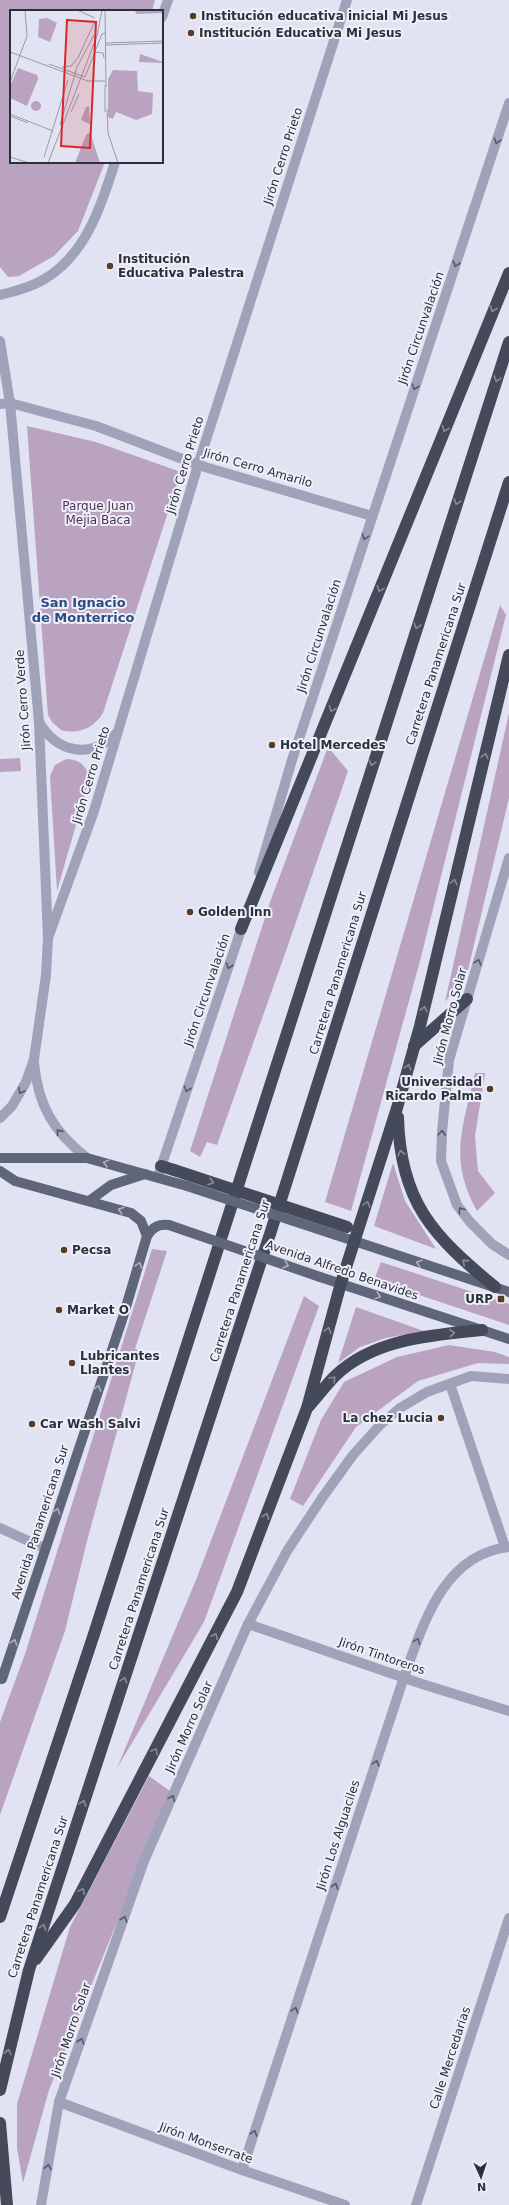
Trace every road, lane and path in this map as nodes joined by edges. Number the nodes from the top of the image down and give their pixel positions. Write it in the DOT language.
graph roads {
  1 [pos="168,0"];
  2 [pos="347,0"];
  3 [pos="163,14"];
  4 [pos="509,103"];
  5 [pos="115,163"];
  6 [pos="509,273"];
  7 [pos="0,296"];
  8 [pos="0,341"];
  9 [pos="509,342"];
  10 [pos="5,403"];
  11 [pos="198,465"];
  12 [pos="509,482"];
  13 [pos="372,516"];
  14 [pos="509,656"];
  15 [pos="39,722"];
  16 [pos="118,733"];
  17 [pos="509,858"];
  18 [pos="241,929"];
  19 [pos="48,938"];
  20 [pos="467,999"];
  21 [pos="414,1046"];
  22 [pos="34,1059"];
  23 [pos="397,1108"];
  24 [pos="0,1118"];
  25 [pos="0,1158"];
  26 [pos="87,1158"];
  27 [pos="0,1171"];
  28 [pos="159,1172"];
  29 [pos="144,1174"];
  30 [pos="89,1201"];
  31 [pos="353,1233"];
  32 [pos="147,1236"];
  33 [pos="509,1255"];
  34 [pos="341,1284"];
  35 [pos="495,1287"];
  36 [pos="509,1292"];
  37 [pos="482,1330"];
  38 [pos="509,1339"];
  39 [pos="509,1379"];
  40 [pos="450,1384"];
  41 [pos="307,1408"];
  42 [pos="0,1528"];
  43 [pos="507,1547"];
  44 [pos="44,1548"];
  45 [pos="248,1624"];
  46 [pos="404,1678"];
  47 [pos="1,1679"];
  48 [pos="509,1711"];
  49 [pos="0,1917"];
  50 [pos="509,1918"];
  51 [pos="28,1970"];
  52 [pos="0,2090"];
  53 [pos="59,2102"];
  54 [pos="0,2123"];
  55 [pos="242,2170"];
  56 [pos="7,2205"];
  57 [pos="41,2205"];
  58 [pos="345,2205"];
  59 [pos="416,2205"];
  1 -- 3 [label="street"];
  2 -- 11 [label="street, Jirón Cerro Prieto"];
  4 -- 13 [label="street, Jirón Circunvalación, one-way"];
  5 -- 7 [label="street"];
  6 -- 18 [label="highway, one-way"];
  8 -- 10 [label="street, Jirón Cerro Verde"];
  9 -- 49 [label="highway, one-way"];
  10 -- 11 [label="street, Jirón Cerro Amarilo"];
  10 -- 15 [label="street, Jirón Cerro Verde"];
  11 -- 13 [label="street, Jirón Cerro Amarilo"];
  11 -- 16 [label="street, Jirón Cerro Prieto"];
  51 -- 12 [label="highway, Carretera Panamericana Sur, one-way"];
  13 -- 18 [label="street, Jirón Circunvalación, one-way"];
  21 -- 14 [label="highway, one-way"];
  15 -- 16 [label="street"];
  15 -- 19 [label="street, Jirón Cerro Verde"];
  16 -- 19 [label="street, Jirón Cerro Prieto"];
  20 -- 17 [label="street, Jirón Morro Solar, one-way"];
  18 -- 28 [label="street, Jirón Circunvalación, one-way"];
  19 -- 22 [label="street, Jirón Cerro Verde"];
  20 -- 21 [label="highway"];
  33 -- 20 [label="street, Jirón Morro Solar, one-way"];
  23 -- 21 [label="highway, one-way"];
  22 -- 24 [label="street, Jirón Cerro Verde, one-way"];
  26 -- 22 [label="street, Jirón Cerro Verde, one-way"];
  31 -- 23 [label="highway, one-way"];
  35 -- 23 [label="highway, one-way"];
  25 -- 26 [label="main road"];
  29 -- 26 [label="main road, one-way"];
  27 -- 30 [label="main road"];
  28 -- 29 [label="main road"];
  28 -- 31 [label="highway, one-way, bridge"];
  28 -- 31 [label="main road, bridge"];
  29 -- 30 [label="main road"];
  32 -- 30 [label="main road, one-way"];
  31 -- 34 [label="highway"];
  35 -- 31 [label="main road, one-way"];
  32 -- 34 [label="main road, Avenida Alfredo Benavides, one-way, bridge"];
  44 -- 32 [label="main road, Avenida Panamericana Sur, one-way"];
  34 -- 37 [label="main road, Avenida Alfredo Benavides, one-way"];
  41 -- 34 [label="highway, one-way"];
  35 -- 36 [label="main road"];
  37 -- 38 [label="main road, Avenida Alfredo Benavides"];
  41 -- 37 [label="highway, one-way"];
  39 -- 40 [label="street, Jirón Morro Solar"];
  40 -- 43 [label="street"];
  40 -- 45 [label="street, Jirón Morro Solar"];
  51 -- 41 [label="highway, one-way"];
  42 -- 44 [label="street"];
  46 -- 43 [label="street, Jirón Los Alguaciles, one-way"];
  47 -- 44 [label="main road, Avenida Panamericana Sur, one-way"];
  45 -- 46 [label="street, Jirón Tintoreros"];
  53 -- 45 [label="street, Jirón Morro Solar, one-way"];
  46 -- 48 [label="street, Jirón Tintoreros"];
  55 -- 46 [label="street, Jirón Los Alguaciles, one-way"];
  50 -- 59 [label="street, Calle Mercedarias"];
  52 -- 51 [label="highway, Carretera Panamericana Sur, one-way"];
  53 -- 55 [label="street, Jirón Monserrate"];
  57 -- 53 [label="street, Jirón Morro Solar, one-way"];
  54 -- 56 [label="highway"];
  55 -- 58 [label="street, Jirón Monserrate"];
}
